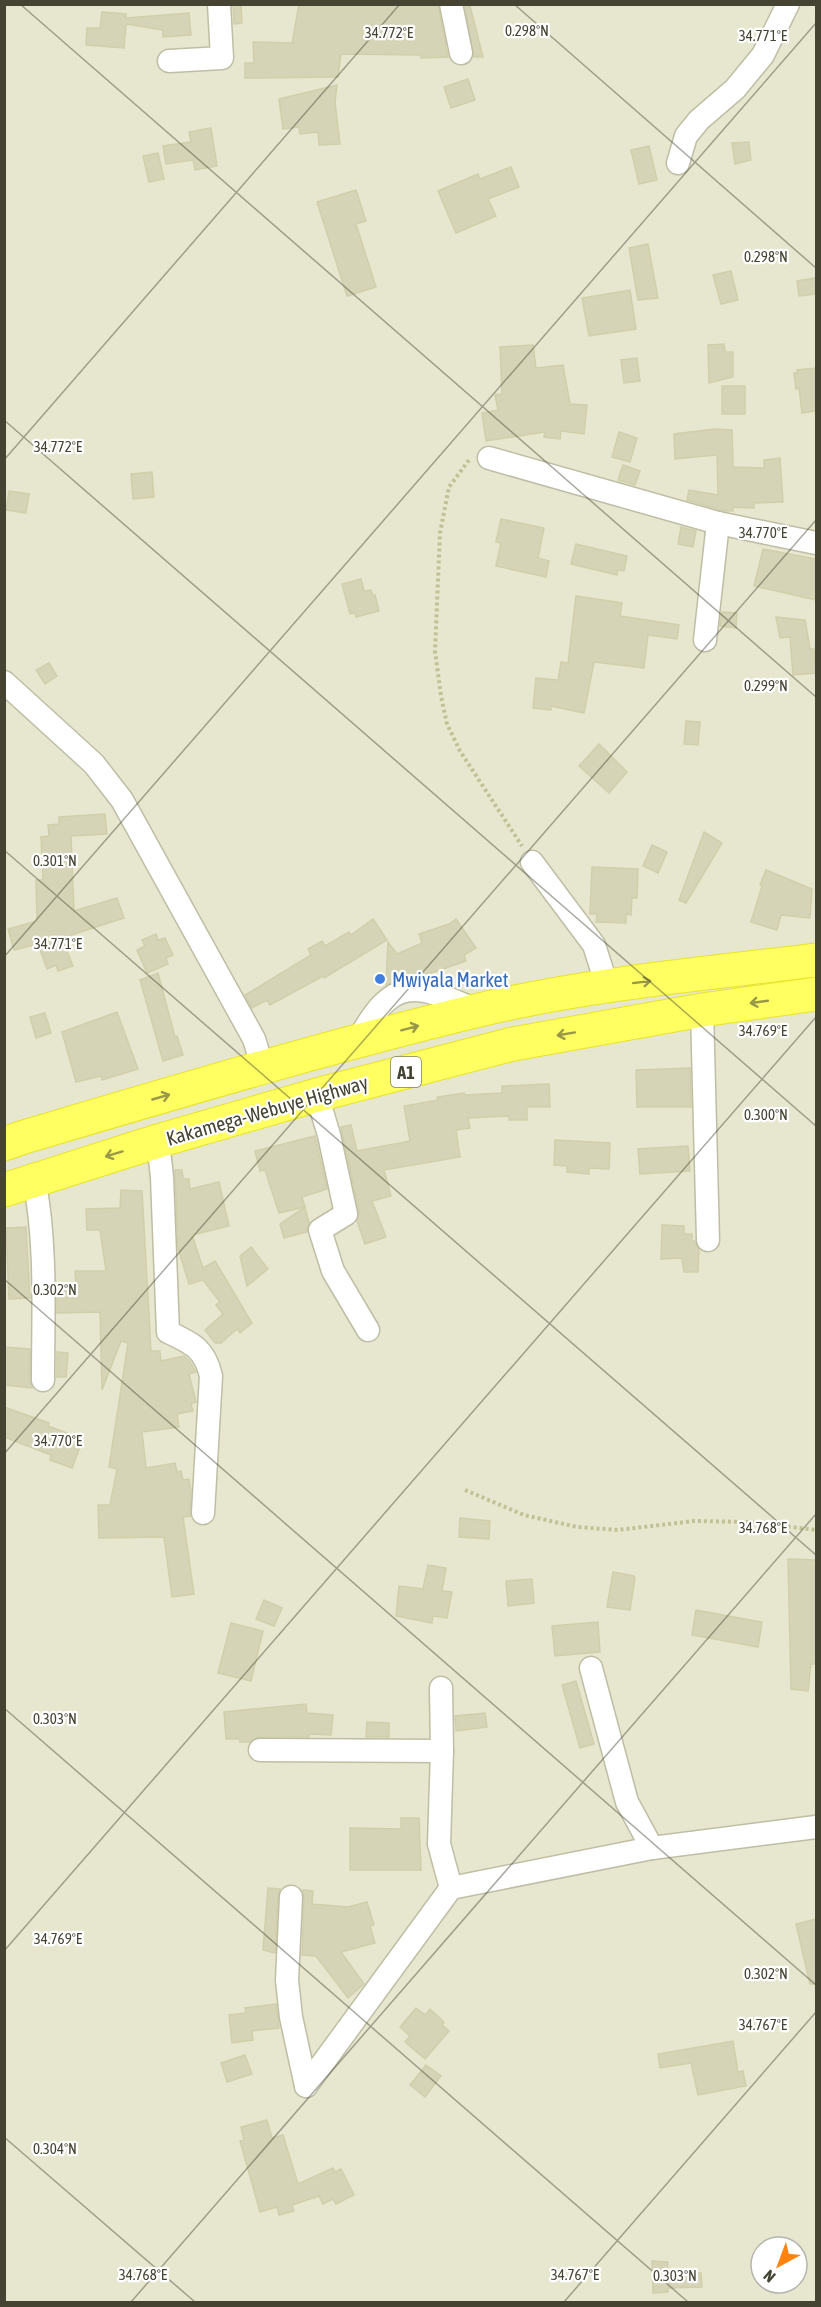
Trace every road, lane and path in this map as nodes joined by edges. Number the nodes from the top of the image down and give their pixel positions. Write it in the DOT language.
graph roads {
  1 [pos="219,4"];
  2 [pos="452,4"];
  3 [pos="788,4"];
  4 [pos="461,53"];
  5 [pos="169,62"];
  6 [pos="678,163"];
  7 [pos="489,458"];
  8 [pos="718,523"];
  9 [pos="816,543"];
  10 [pos="705,640"];
  11 [pos="4,682"];
  12 [pos="532,861"];
  13 [pos="816,960"];
  14 [pos="607,986"];
  15 [pos="816,994"];
  16 [pos="702,1010"];
  17 [pos="263,1068"];
  18 [pos="317,1095"];
  19 [pos="158,1140"];
  20 [pos="4,1144"];
  21 [pos="19,1184"];
  22 [pos="708,1240"];
  23 [pos="368,1330"];
  24 [pos="43,1380"];
  25 [pos="465,1490"];
  26 [pos="203,1514"];
  27 [pos="816,1530"];
  28 [pos="591,1668"];
  29 [pos="441,1688"];
  30 [pos="261,1750"];
  31 [pos="442,1751"];
  32 [pos="816,1827"];
  33 [pos="652,1848"];
  34 [pos="451,1888"];
  35 [pos="291,1897"];
  1 -- 5 [label="street"];
  2 -- 4 [label="street"];
  3 -- 6 [label="street"];
  7 -- 8 [label="street"];
  7 -- 12 [label="path"];
  8 -- 9 [label="street"];
  8 -- 10 [label="street"];
  11 -- 17 [label="street"];
  12 -- 14 [label="street"];
  14 -- 13 [label="highway, Kakamega-Webuye Highway / A1, one-way"];
  17 -- 14 [label="highway, Kakamega-Webuye Highway / A1, one-way"];
  15 -- 16 [label="highway, Kakamega-Webuye Highway / A1, one-way"];
  16 -- 18 [label="highway, Kakamega-Webuye Highway / A1, one-way"];
  16 -- 22 [label="street"];
  20 -- 17 [label="highway, Kakamega-Webuye Highway / A1, one-way"];
  18 -- 19 [label="highway, Kakamega-Webuye Highway / A1"];
  18 -- 23 [label="street"];
  19 -- 21 [label="highway, Kakamega-Webuye Highway / A1, one-way"];
  19 -- 26 [label="street"];
  21 -- 24 [label="street"];
  25 -- 27 [label="path"];
  28 -- 33 [label="street"];
  29 -- 31 [label="street"];
  30 -- 31 [label="street"];
  31 -- 34 [label="street"];
  32 -- 33 [label="street"];
  33 -- 34 [label="street"];
  34 -- 35 [label="street"];
}
